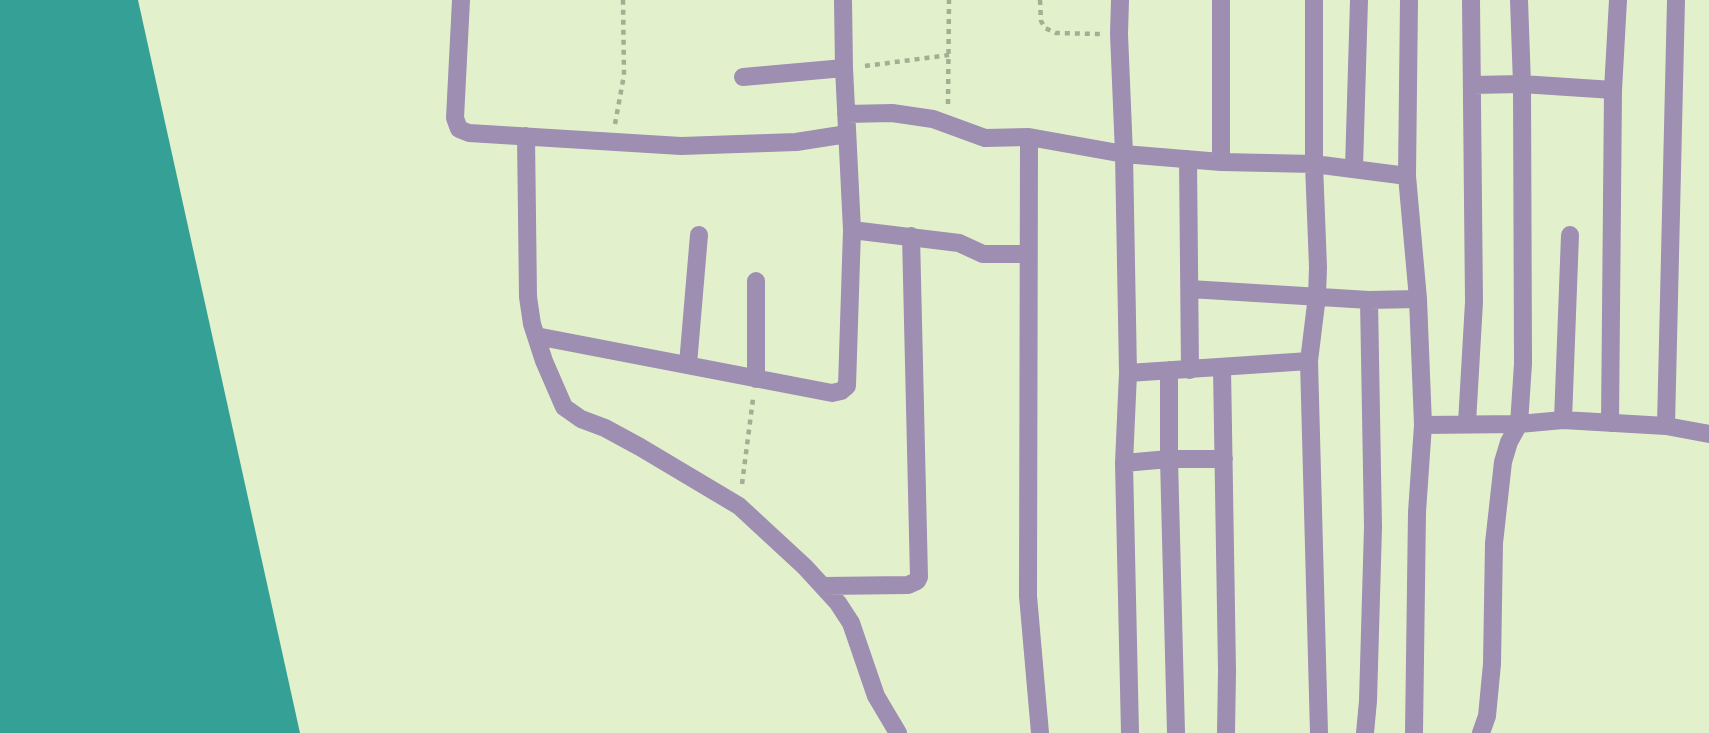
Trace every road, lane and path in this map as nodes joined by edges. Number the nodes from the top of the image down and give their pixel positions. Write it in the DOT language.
graph roads {
  1 [pos="461,0"];
  2 [pos="623,0"];
  3 [pos="843,0"];
  4 [pos="949,0"];
  5 [pos="1040,0"];
  6 [pos="1120,0"];
  7 [pos="1221,0"];
  8 [pos="1314,0"];
  9 [pos="1359,0"];
  10 [pos="1409,0"];
  11 [pos="1471,0"];
  12 [pos="1519,0"];
  13 [pos="1618,0"];
  14 [pos="1676,0"];
  15 [pos="1119,34"];
  16 [pos="949,55"];
  17 [pos="844,68"];
  18 [pos="743,77"];
  19 [pos="1522,84"];
  20 [pos="1472,85"];
  21 [pos="1613,90"];
  22 [pos="846,114"];
  23 [pos="947,123"];
  24 [pos="847,134"];
  25 [pos="526,136"];
  26 [pos="1029,137"];
  27 [pos="612,142"];
  28 [pos="1124,154"];
  29 [pos="1188,159"];
  30 [pos="1221,162"];
  31 [pos="1314,164"];
  32 [pos="1354,168"];
  33 [pos="1407,176"];
  34 [pos="852,230"];
  35 [pos="699,234"];
  36 [pos="1570,235"];
  37 [pos="912,236"];
  38 [pos="1028,254"];
  39 [pos="756,281"];
  40 [pos="1190,289"];
  41 [pos="1317,296"];
  42 [pos="1418,299"];
  43 [pos="1369,300"];
  44 [pos="536,336"];
  45 [pos="1309,361"];
  46 [pos="688,364"];
  47 [pos="1222,368"];
  48 [pos="1169,370"];
  49 [pos="1190,370"];
  50 [pos="1128,373"];
  51 [pos="756,379"];
  52 [pos="1563,421"];
  53 [pos="1466,423"];
  54 [pos="1610,423"];
  55 [pos="1519,424"];
  56 [pos="1423,425"];
  57 [pos="1666,426"];
  58 [pos="1709,434"];
  59 [pos="1169,459"];
  60 [pos="1224,459"];
  61 [pos="1124,463"];
  62 [pos="739,506"];
  63 [pos="823,586"];
  64 [pos="898,733"];
  65 [pos="1040,733"];
  66 [pos="1130,733"];
  67 [pos="1176,733"];
  68 [pos="1226,733"];
  69 [pos="1319,733"];
  70 [pos="1365,733"];
  71 [pos="1414,733"];
  72 [pos="1481,733"];
  1 -- 25 [label="street"];
  2 -- 27 [label="path"];
  3 -- 17 [label="street"];
  4 -- 16 [label="path"];
  5 -- 15 [label="path"];
  6 -- 15 [label="street"];
  7 -- 30 [label="street"];
  8 -- 31 [label="street"];
  9 -- 32 [label="street"];
  10 -- 33 [label="street"];
  11 -- 20 [label="street"];
  12 -- 19 [label="street"];
  13 -- 21 [label="street"];
  14 -- 57 [label="street"];
  15 -- 28 [label="street"];
  16 -- 17 [label="path"];
  16 -- 23 [label="path"];
  17 -- 18 [label="street"];
  17 -- 22 [label="street"];
  19 -- 20 [label="street"];
  19 -- 21 [label="street"];
  19 -- 55 [label="street"];
  20 -- 53 [label="street"];
  21 -- 54 [label="street"];
  22 -- 23 [label="street"];
  22 -- 24 [label="street"];
  23 -- 26 [label="street"];
  24 -- 27 [label="street"];
  24 -- 34 [label="street"];
  25 -- 27 [label="street"];
  25 -- 44 [label="street"];
  26 -- 28 [label="street"];
  26 -- 38 [label="street"];
  28 -- 29 [label="street"];
  28 -- 50 [label="street"];
  29 -- 30 [label="street"];
  29 -- 40 [label="street"];
  30 -- 31 [label="street"];
  31 -- 32 [label="street"];
  31 -- 41 [label="street"];
  32 -- 33 [label="street"];
  33 -- 42 [label="street"];
  34 -- 37 [label="street"];
  34 -- 51 [label="street"];
  35 -- 46 [label="street"];
  36 -- 52 [label="street"];
  37 -- 38 [label="street"];
  37 -- 63 [label="street"];
  38 -- 65 [label="street"];
  39 -- 51 [label="street"];
  40 -- 41 [label="street"];
  40 -- 49 [label="street"];
  41 -- 43 [label="street"];
  41 -- 45 [label="street"];
  42 -- 43 [label="street"];
  42 -- 56 [label="street"];
  43 -- 70 [label="street"];
  44 -- 46 [label="street"];
  44 -- 62 [label="street"];
  45 -- 47 [label="street"];
  45 -- 69 [label="street"];
  46 -- 51 [label="street"];
  47 -- 49 [label="street"];
  47 -- 60 [label="street"];
  48 -- 49 [label="street"];
  48 -- 50 [label="street"];
  48 -- 59 [label="street"];
  50 -- 61 [label="street"];
  51 -- 62 [label="path"];
  52 -- 54 [label="street"];
  52 -- 55 [label="street"];
  53 -- 55 [label="street"];
  53 -- 56 [label="street"];
  54 -- 57 [label="street"];
  55 -- 72 [label="street"];
  56 -- 71 [label="street"];
  57 -- 58 [label="street"];
  59 -- 60 [label="street"];
  59 -- 61 [label="street"];
  59 -- 67 [label="street"];
  60 -- 68 [label="street"];
  61 -- 66 [label="street"];
  62 -- 63 [label="street"];
  63 -- 64 [label="street"];
}
